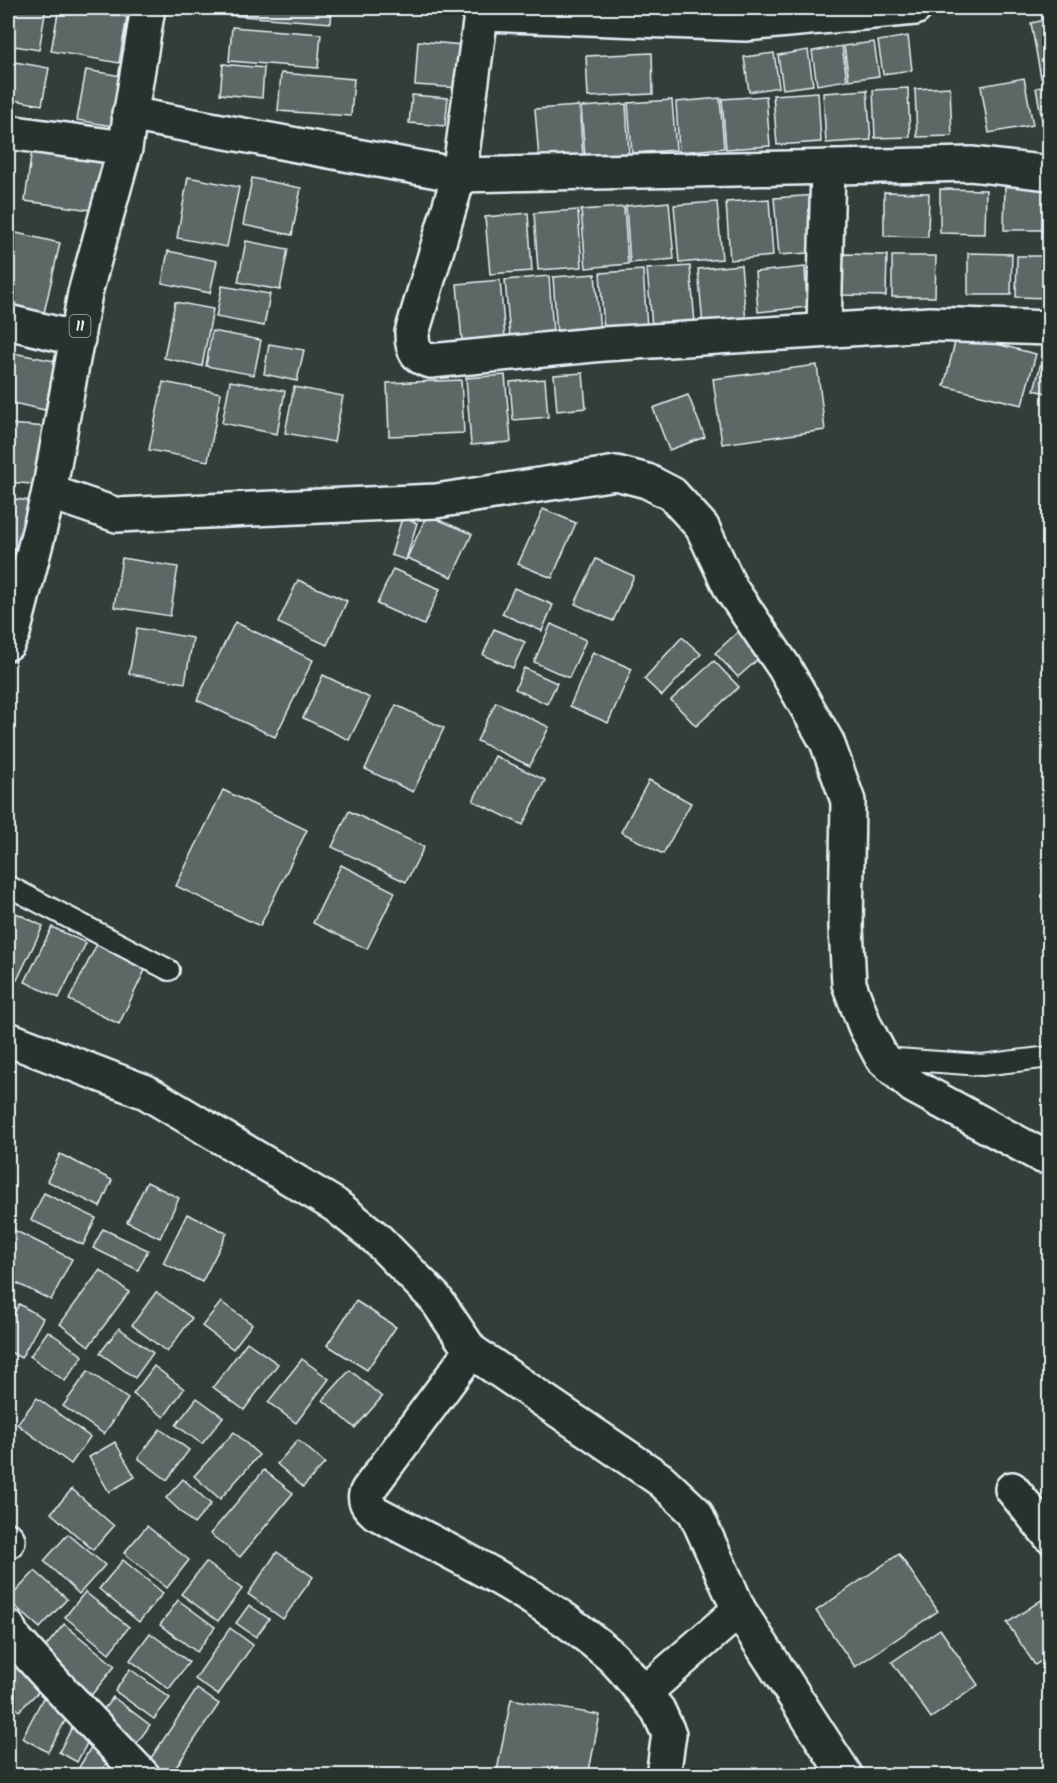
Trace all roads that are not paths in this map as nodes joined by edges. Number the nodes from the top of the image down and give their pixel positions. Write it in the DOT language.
graph roads {
  1 [pos="148,8"];
  2 [pos="915,8"];
  3 [pos="482,11"];
  4 [pos="129,114"];
  5 [pos="8,132"];
  6 [pos="125,148"];
  7 [pos="828,167"];
  8 [pos="1050,173"];
  9 [pos="459,175"];
  10 [pos="8,322"];
  11 [pos="1050,328"];
  12 [pos="824,329"];
  13 [pos="78,339"];
  14 [pos="50,492"];
  15 [pos="9,636"];
  16 [pos="8,885"];
  17 [pos="169,970"];
  18 [pos="8,1039"];
  19 [pos="1050,1057"];
  20 [pos="882,1058"];
  21 [pos="1050,1157"];
  22 [pos="471,1351"];
  23 [pos="1012,1489"];
  24 [pos="1050,1536"];
  25 [pos="739,1610"];
  26 [pos="8,1627"];
  27 [pos="644,1693"];
  28 [pos="668,1773"];
  29 [pos="143,1776"];
  30 [pos="846,1776"];
  1 -- 4 [label="main road, 11"];
  2 -- 3 [label="main road"];
  3 -- 9 [label="main road"];
  4 -- 6 [label="main road, 11"];
  4 -- 9 [label="main road"];
  5 -- 6 [label="main road"];
  6 -- 13 [label="main road, 11"];
  7 -- 8 [label="main road"];
  7 -- 9 [label="main road"];
  7 -- 12 [label="main road"];
  9 -- 12 [label="main road"];
  10 -- 13 [label="main road"];
  11 -- 12 [label="main road"];
  13 -- 14 [label="main road, 11"];
  14 -- 15 [label="main road, 11"];
  14 -- 20 [label="main road"];
  16 -- 17 [label="lane"];
  18 -- 22 [label="main road"];
  19 -- 20 [label="lane"];
  20 -- 21 [label="main road"];
  22 -- 25 [label="main road"];
  22 -- 27 [label="main road"];
  23 -- 24 [label="main road"];
  25 -- 27 [label="main road"];
  25 -- 30 [label="main road"];
  26 -- 29 [label="main road"];
  27 -- 28 [label="main road"];
}
